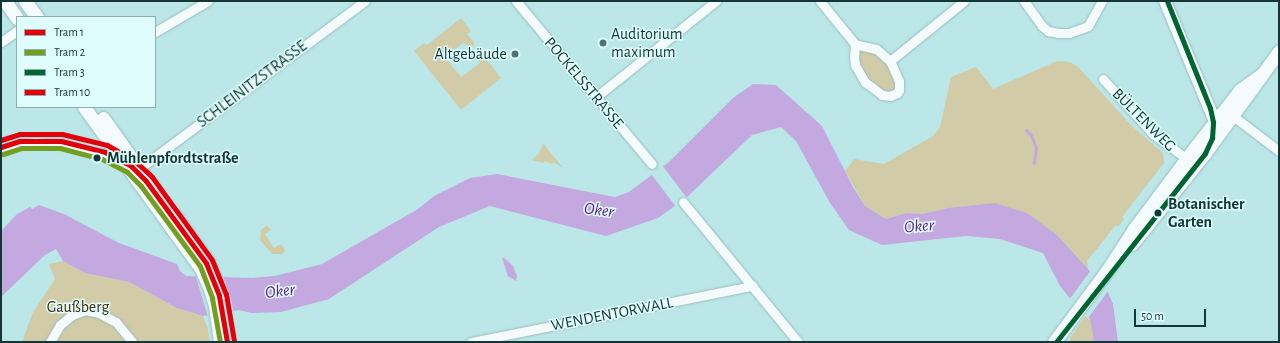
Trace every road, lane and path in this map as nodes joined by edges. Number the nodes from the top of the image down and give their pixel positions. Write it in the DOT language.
graph roads {
  1 [pos="5,1"];
  2 [pos="26,1"];
  3 [pos="208,1"];
  4 [pos="365,1"];
  5 [pos="516,1"];
  6 [pos="716,1"];
  7 [pos="820,1"];
  8 [pos="964,1"];
  9 [pos="1024,1"];
  10 [pos="1102,1"];
  11 [pos="1164,1"];
  12 [pos="36,16"];
  13 [pos="16,17"];
  14 [pos="156,31"];
  15 [pos="16,32"];
  16 [pos="1,42"];
  17 [pos="855,44"];
  18 [pos="1279,51"];
  19 [pos="890,61"];
  20 [pos="1103,79"];
  21 [pos="596,97"];
  22 [pos="85,108"];
  23 [pos="96,108"];
  24 [pos="1228,113"];
  25 [pos="1217,128"];
  26 [pos="1,150"];
  27 [pos="1279,151"];
  28 [pos="1191,162"];
  29 [pos="125,164"];
  30 [pos="652,164"];
  31 [pos="140,168"];
  32 [pos="683,202"];
  33 [pos="209,276"];
  34 [pos="752,286"];
  35 [pos="221,316"];
  36 [pos="50,342"];
  37 [pos="132,342"];
  38 [pos="220,342"];
  39 [pos="229,342"];
  40 [pos="471,342"];
  41 [pos="798,342"];
  42 [pos="1054,342"];
  1 -- 13 [label="main road"];
  2 -- 12 [label="main road"];
  3 -- 14 [label="street"];
  4 -- 31 [label="street, SCHLEINITZSTRASSE"];
  5 -- 21 [label="street, POCKELSSTRASSE"];
  6 -- 21 [label="street"];
  7 -- 17 [label="street"];
  8 -- 19 [label="street"];
  9 -- 10 [label="street"];
  11 -- 25 [label="street"];
  15 -- 16 [label="street"];
  17 -- 19 [label="street"];
  17 -- 19 [label="street"];
  18 -- 24 [label="main road"];
  20 -- 28 [label="street, BÜLTENWEG"];
  21 -- 30 [label="street, POCKELSSTRASSE"];
  22 -- 29 [label="main road"];
  23 -- 31 [label="main road"];
  24 -- 25 [label="main road"];
  24 -- 27 [label="street"];
  25 -- 28 [label="main road"];
  26 -- 29 [label="street"];
  28 -- 42 [label="main road"];
  29 -- 33 [label="main road"];
  31 -- 33 [label="main road"];
  32 -- 34 [label="street"];
  33 -- 35 [label="main road"];
  34 -- 40 [label="street, WENDENTORWALL"];
  34 -- 41 [label="street"];
  35 -- 38 [label="main road"];
  35 -- 39 [label="main road"];
  36 -- 37 [label="street"];
}
